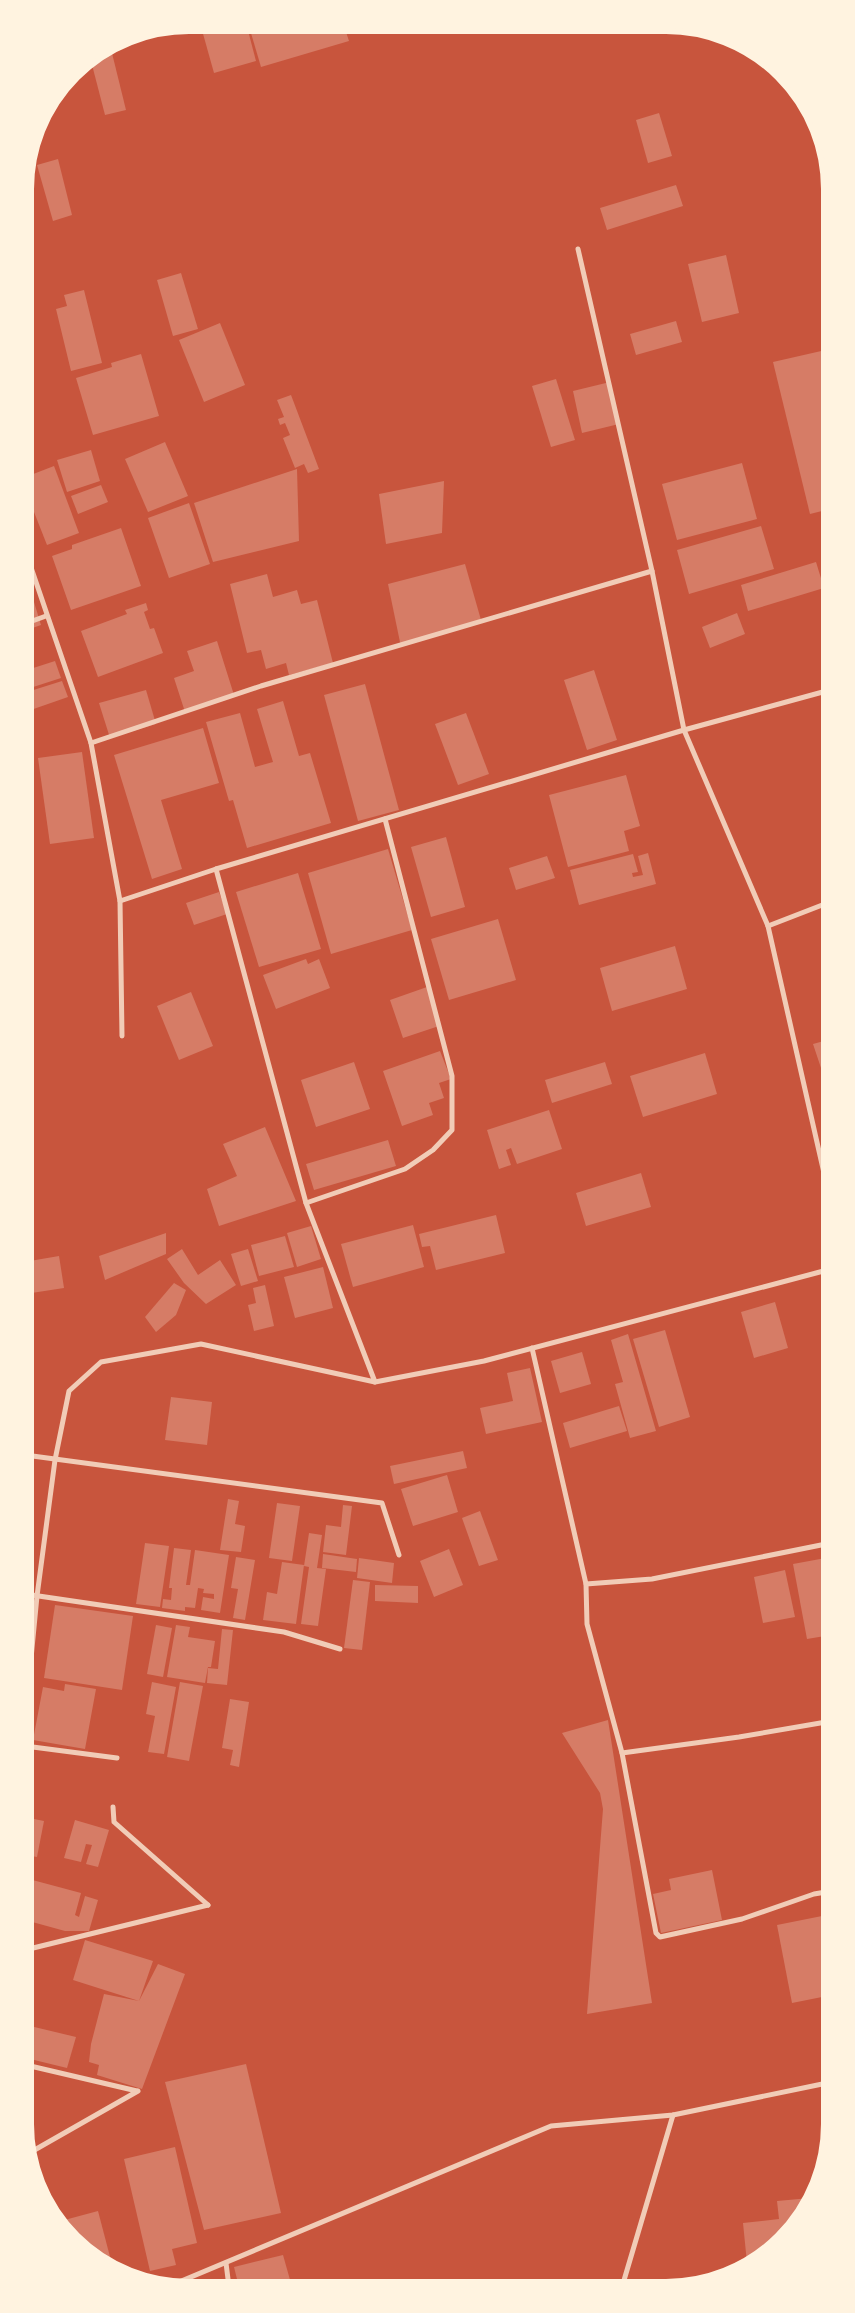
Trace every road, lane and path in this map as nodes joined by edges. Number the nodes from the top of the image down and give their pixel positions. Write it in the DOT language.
graph roads {
  1 [pos="578,249"];
  2 [pos="652,571"];
  3 [pos="32,572"];
  4 [pos="46,616"];
  5 [pos="32,621"];
  6 [pos="824,692"];
  7 [pos="684,730"];
  8 [pos="91,743"];
  9 [pos="385,819"];
  10 [pos="216,869"];
  11 [pos="120,901"];
  12 [pos="824,904"];
  13 [pos="768,926"];
  14 [pos="122,1036"];
  15 [pos="823,1171"];
  16 [pos="306,1203"];
  17 [pos="823,1271"];
  18 [pos="532,1348"];
  19 [pos="375,1382"];
  20 [pos="31,1456"];
  21 [pos="55,1460"];
  22 [pos="823,1545"];
  23 [pos="399,1555"];
  24 [pos="586,1584"];
  25 [pos="31,1595"];
  26 [pos="37,1596"];
  27 [pos="340,1649"];
  28 [pos="31,1656"];
  29 [pos="823,1723"];
  30 [pos="31,1747"];
  31 [pos="622,1753"];
  32 [pos="116,1758"];
  33 [pos="113,1807"];
  34 [pos="823,1892"];
  35 [pos="31,1949"];
  36 [pos="31,2066"];
  37 [pos="823,2084"];
  38 [pos="673,2115"];
  39 [pos="34,2150"];
  40 [pos="226,2263"];
  41 [pos="181,2281"];
  42 [pos="229,2282"];
  43 [pos="623,2282"];
  1 -- 2 [label="street"];
  2 -- 7 [label="street"];
  2 -- 8 [label="street"];
  3 -- 4 [label="street"];
  4 -- 5 [label="street"];
  4 -- 8 [label="street"];
  6 -- 7 [label="street"];
  7 -- 9 [label="street"];
  7 -- 13 [label="street"];
  8 -- 11 [label="street"];
  9 -- 10 [label="street"];
  9 -- 16 [label="street"];
  10 -- 11 [label="street"];
  10 -- 16 [label="street"];
  11 -- 14 [label="street"];
  12 -- 13 [label="street"];
  13 -- 15 [label="street"];
  16 -- 19 [label="street"];
  17 -- 18 [label="street"];
  18 -- 19 [label="street"];
  18 -- 24 [label="street"];
  19 -- 21 [label="street"];
  20 -- 21 [label="street"];
  21 -- 23 [label="street"];
  21 -- 26 [label="street"];
  22 -- 24 [label="street"];
  24 -- 31 [label="street"];
  25 -- 26 [label="street"];
  26 -- 27 [label="street"];
  26 -- 28 [label="street"];
  29 -- 31 [label="street"];
  30 -- 32 [label="street"];
  31 -- 34 [label="street"];
  33 -- 35 [label="street"];
  36 -- 39 [label="street"];
  37 -- 38 [label="street"];
  38 -- 40 [label="street"];
  38 -- 43 [label="street"];
  40 -- 41 [label="street"];
  40 -- 42 [label="street"];
}
